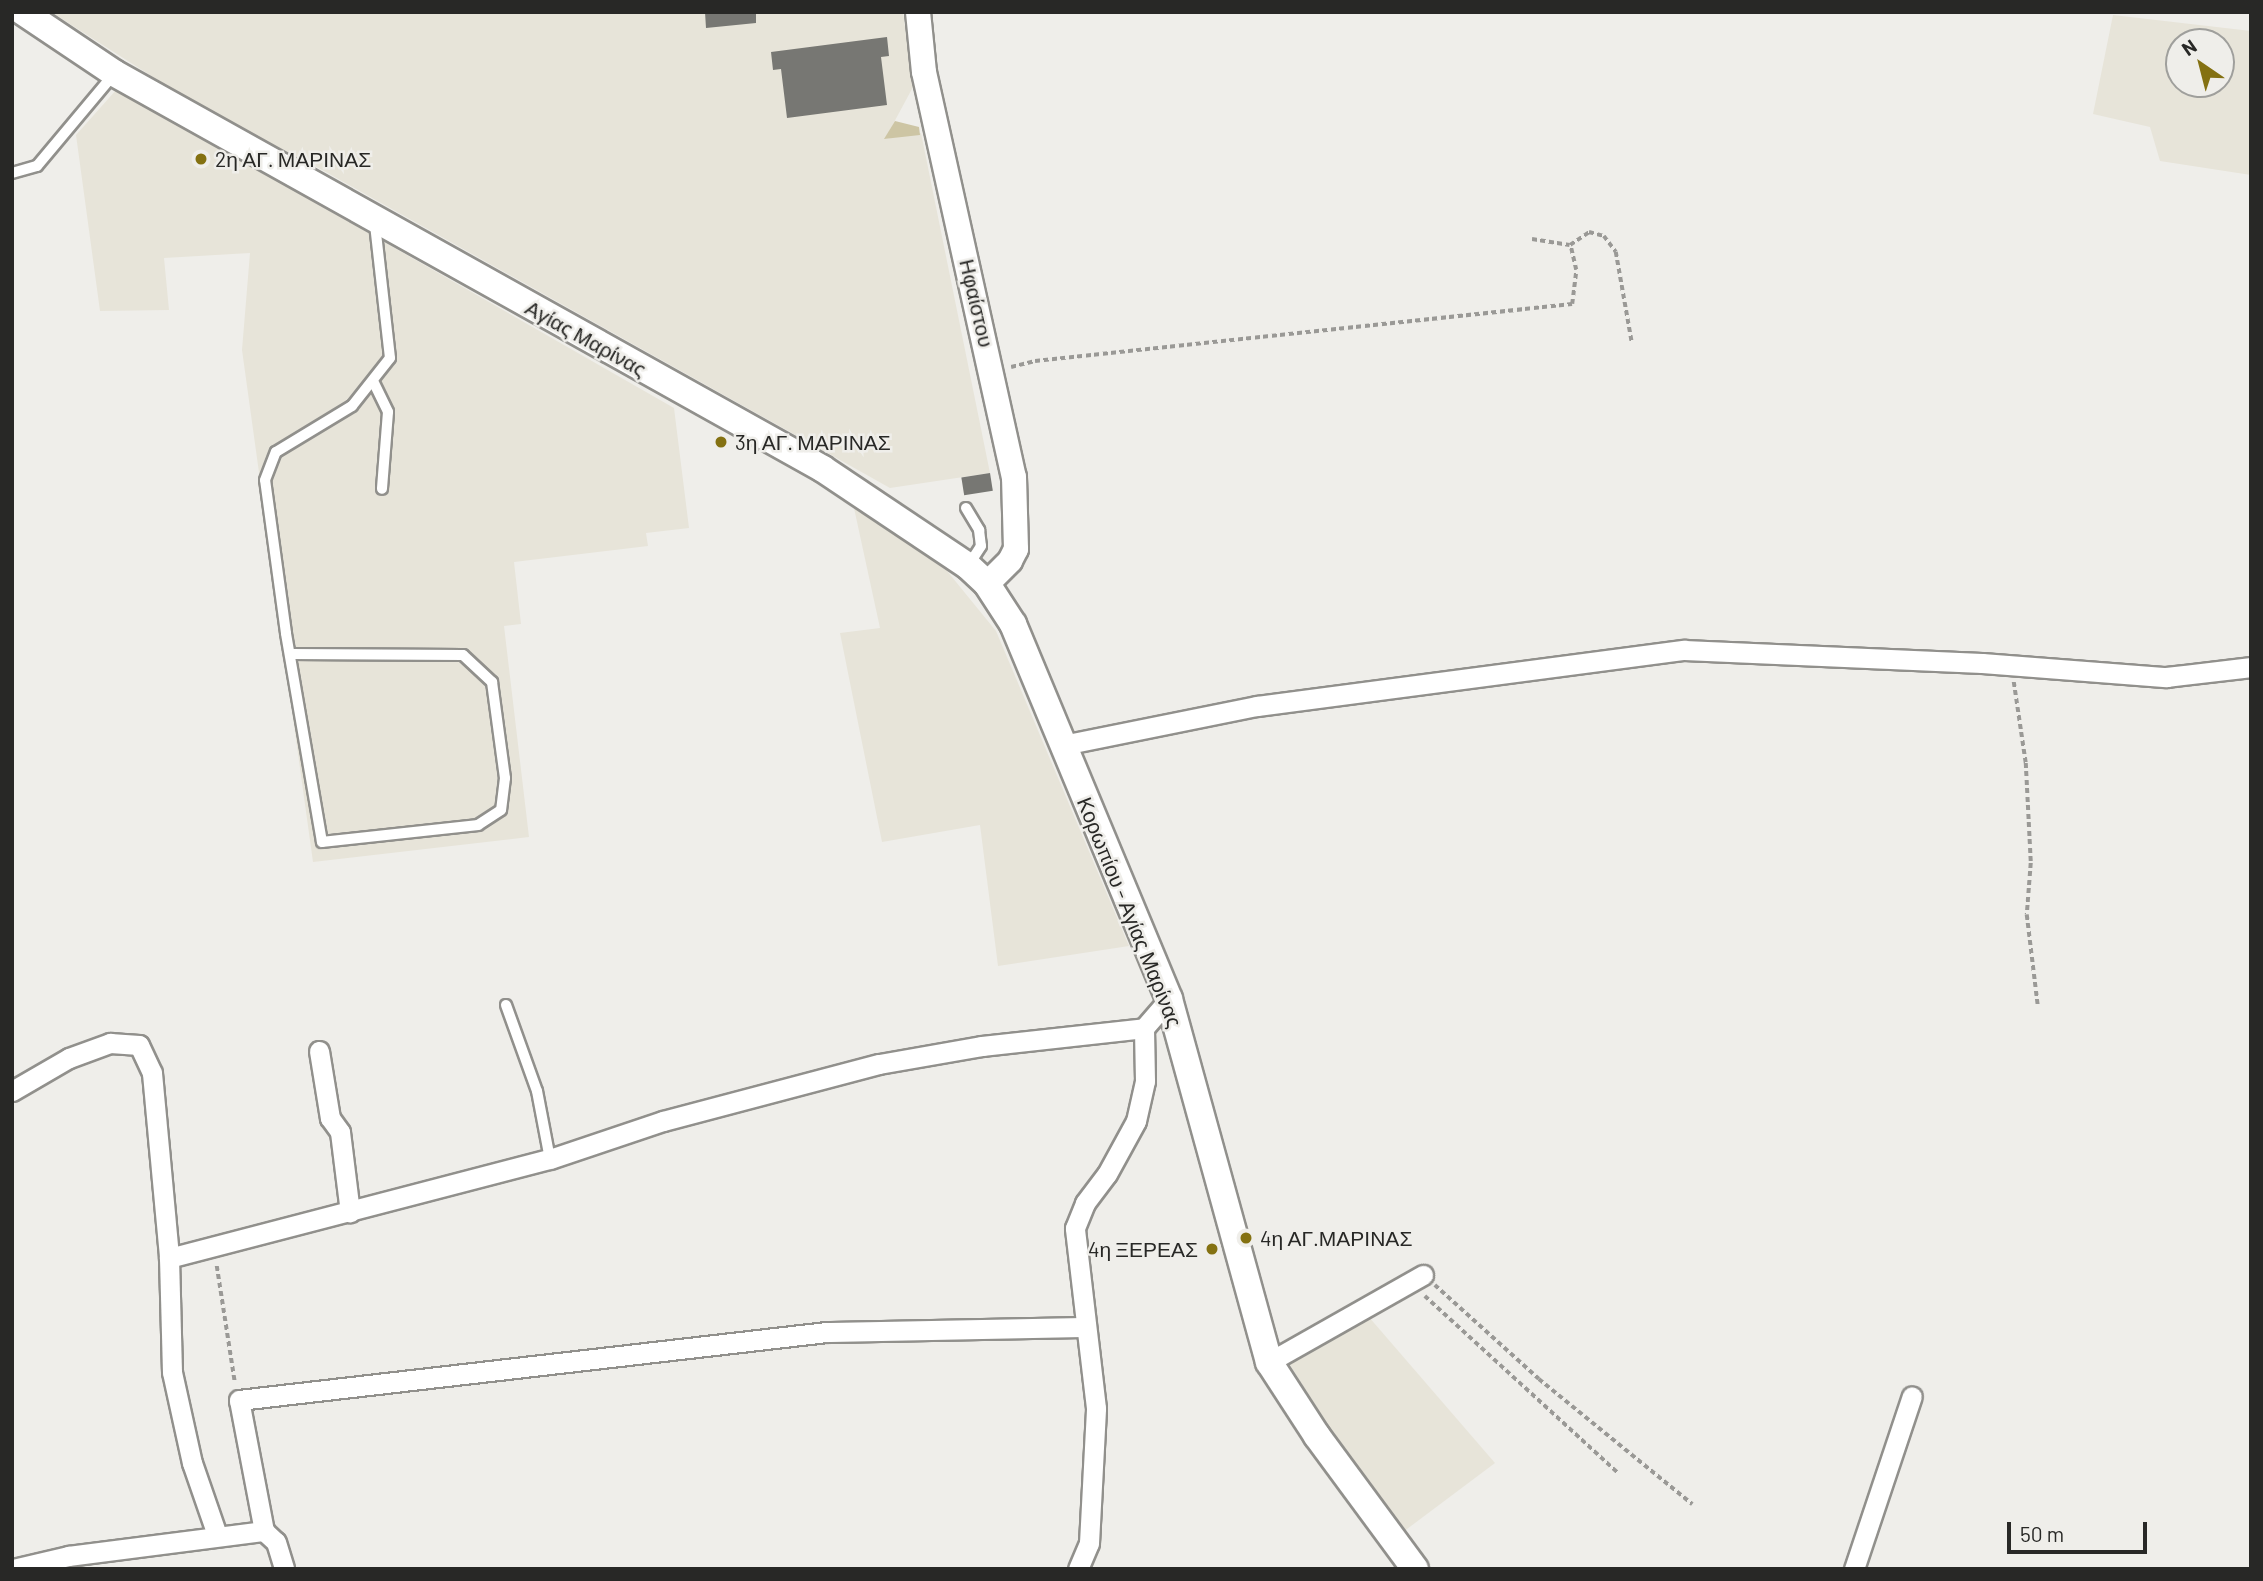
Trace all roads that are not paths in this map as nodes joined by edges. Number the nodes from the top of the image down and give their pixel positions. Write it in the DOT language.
graph roads {
  1 [pos="23,12"];
  2 [pos="918,12"];
  3 [pos="114,73"];
  4 [pos="12,173"];
  5 [pos="375,221"];
  6 [pos="374,383"];
  7 [pos="382,489"];
  8 [pos="967,508"];
  9 [pos="978,575"];
  10 [pos="291,654"];
  11 [pos="2251,667"];
  12 [pos="1063,745"];
  13 [pos="1169,999"];
  14 [pos="506,1005"];
  15 [pos="1144,1028"];
  16 [pos="319,1051"];
  17 [pos="12,1091"];
  18 [pos="550,1159"];
  19 [pos="350,1212"];
  20 [pos="169,1258"];
  21 [pos="1418,1278"];
  22 [pos="1086,1327"];
  23 [pos="1269,1362"];
  24 [pos="1912,1396"];
  25 [pos="264,1531"];
  26 [pos="217,1535"];
  27 [pos="13,1569"];
  28 [pos="284,1569"];
  29 [pos="1078,1569"];
  30 [pos="1415,1569"];
  31 [pos="1854,1569"];
  1 -- 3 [label="main road, Αγίας Μαρίνας"];
  2 -- 9 [label="street, Ηφαίστου"];
  3 -- 4 [label="lane"];
  3 -- 5 [label="main road, Αγίας Μαρίνας"];
  5 -- 6 [label="lane"];
  5 -- 9 [label="main road, Αγίας Μαρίνας"];
  6 -- 7 [label="lane"];
  6 -- 10 [label="lane"];
  8 -- 9 [label="lane"];
  9 -- 12 [label="main road, Αγίας Μαρίνας"];
  10 -- 10 [label="lane"];
  11 -- 12 [label="street"];
  12 -- 13 [label="main road, Κορωπίου - Αγίας Μαρίνας"];
  13 -- 15 [label="street"];
  13 -- 23 [label="main road, Κορωπίου - Αγίας Μαρίνας"];
  14 -- 18 [label="lane"];
  15 -- 18 [label="street"];
  15 -- 22 [label="street"];
  16 -- 19 [label="street"];
  17 -- 20 [label="street"];
  18 -- 19 [label="street"];
  19 -- 20 [label="street"];
  20 -- 26 [label="street"];
  21 -- 23 [label="street"];
  22 -- 25 [label="street"];
  22 -- 29 [label="street"];
  23 -- 30 [label="main road, Κορωπίου - Αγίας Μαρίνας"];
  24 -- 31 [label="street"];
  25 -- 26 [label="street"];
  25 -- 28 [label="street"];
  26 -- 27 [label="street"];
}
